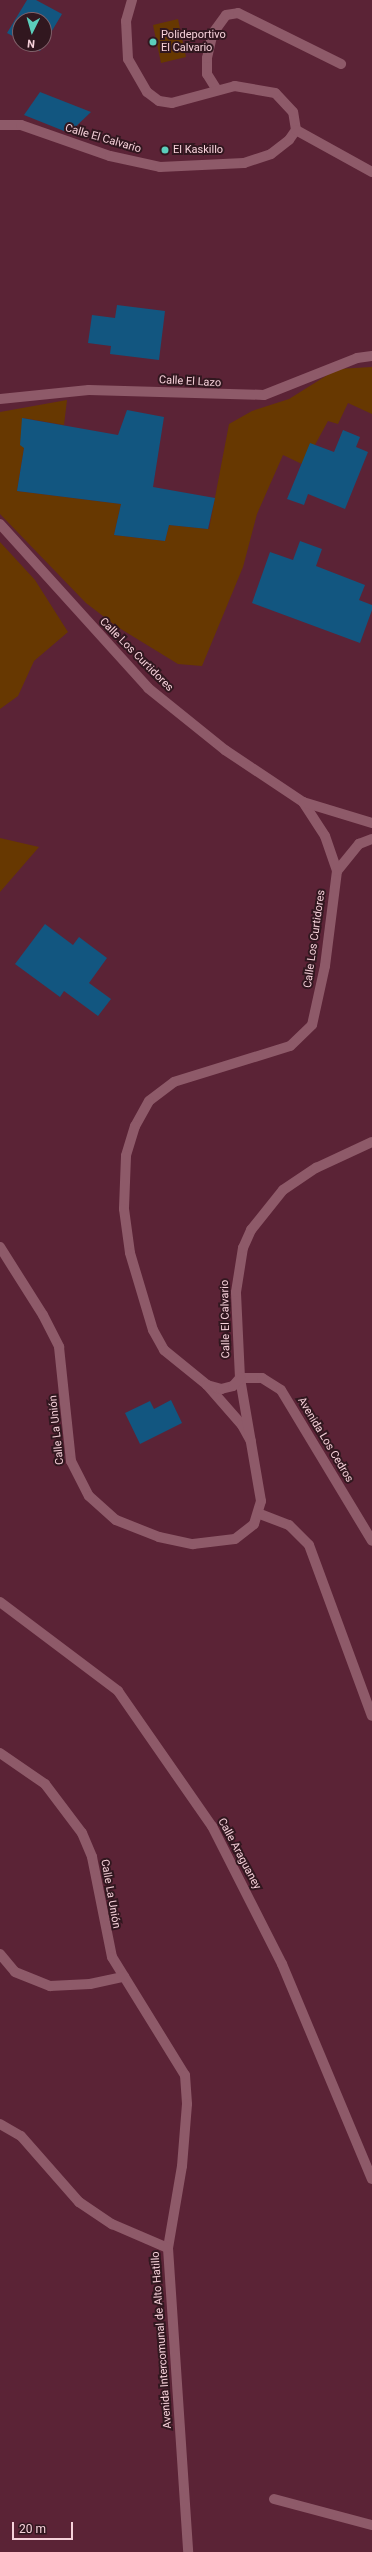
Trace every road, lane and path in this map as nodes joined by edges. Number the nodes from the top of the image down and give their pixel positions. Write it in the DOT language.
graph roads {
  1 [pos="132,0"];
  2 [pos="340,64"];
  3 [pos="217,90"];
  4 [pos="0,125"];
  5 [pos="296,130"];
  6 [pos="372,172"];
  7 [pos="372,356"];
  8 [pos="0,399"];
  9 [pos="0,524"];
  10 [pos="303,802"];
  11 [pos="372,824"];
  12 [pos="372,839"];
  13 [pos="336,871"];
  14 [pos="372,1142"];
  15 [pos="0,1248"];
  16 [pos="240,1378"];
  17 [pos="206,1385"];
  18 [pos="251,1441"];
  19 [pos="260,1514"];
  20 [pos="372,1541"];
  21 [pos="0,1602"];
  22 [pos="372,1716"];
  23 [pos="0,1753"];
  24 [pos="0,1954"];
  25 [pos="124,1977"];
  26 [pos="0,2124"];
  27 [pos="372,2179"];
  28 [pos="168,2248"];
  29 [pos="274,2499"];
  30 [pos="372,2526"];
  31 [pos="188,2552"];
  1 -- 3 [label="street"];
  2 -- 3 [label="street"];
  3 -- 5 [label="street"];
  4 -- 5 [label="street, Calle El Calvario"];
  5 -- 6 [label="street"];
  7 -- 8 [label="street, Calle El Lazo"];
  9 -- 10 [label="street, Calle Los Curtidores"];
  10 -- 11 [label="street"];
  10 -- 13 [label="street, Calle Los Curtidores"];
  12 -- 13 [label="street"];
  13 -- 17 [label="street, Calle Los Curtidores"];
  14 -- 16 [label="street, Calle El Calvario"];
  15 -- 19 [label="street, Calle La Unión"];
  16 -- 17 [label="street"];
  16 -- 18 [label="street, Calle El Calvario"];
  16 -- 20 [label="street, Avenida Los Cedros"];
  17 -- 18 [label="street, Calle Los Curtidores"];
  18 -- 19 [label="street"];
  19 -- 22 [label="street"];
  21 -- 27 [label="street, Calle Araguaney"];
  23 -- 25 [label="street, Calle La Unión"];
  24 -- 25 [label="street"];
  25 -- 28 [label="street, Avenida Intercomunal de Alto Hatillo"];
  26 -- 28 [label="street"];
  28 -- 31 [label="street, Avenida Intercomunal de Alto Hatillo"];
  29 -- 30 [label="street"];
}
